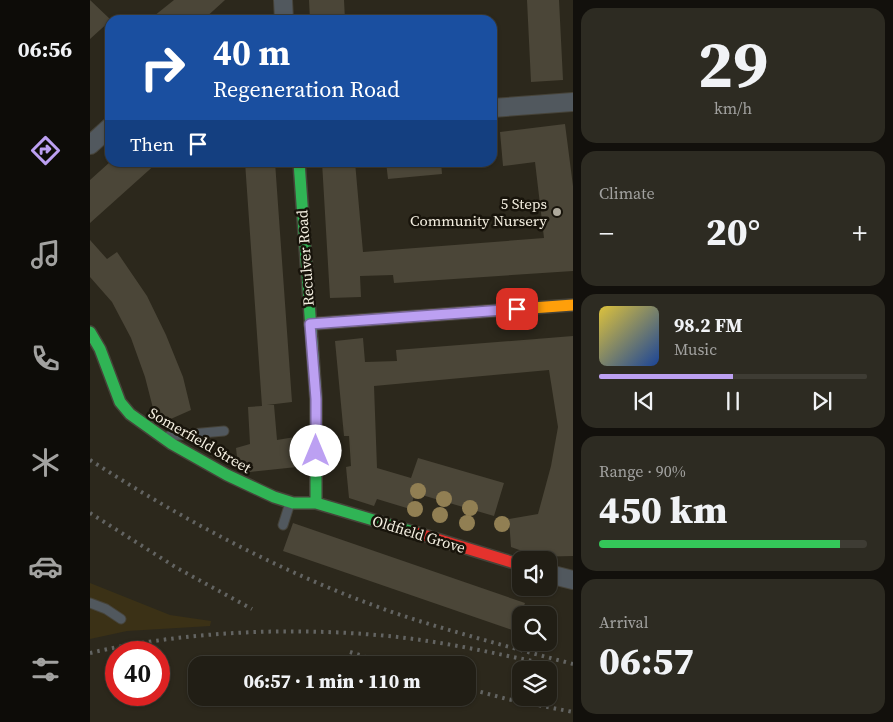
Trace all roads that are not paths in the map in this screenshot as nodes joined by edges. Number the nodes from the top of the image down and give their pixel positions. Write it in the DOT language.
graph roads {
  1 [pos="283,0"];
  2 [pos="284,15"];
  3 [pos="573,102"];
  4 [pos="497,108"];
  5 [pos="105,132"];
  6 [pos="90,145"];
  7 [pos="299,167"];
  8 [pos="573,305"];
  9 [pos="310,324"];
  10 [pos="90,332"];
  11 [pos="224,431"];
  12 [pos="160,436"];
  13 [pos="290,502"];
  14 [pos="316,503"];
  15 [pos="283,525"];
  16 [pos="512,562"];
  17 [pos="557,576"];
  18 [pos="573,580"];
  19 [pos="90,603"];
  20 [pos="121,618"];
  1 -- 2 [label="street"];
  3 -- 4 [label="street"];
  5 -- 6 [label="street"];
  7 -- 9 [label="street, Reculver Road"];
  8 -- 9 [label="street"];
  9 -- 14 [label="street, Reculver Road"];
  10 -- 12 [label="street, Somerfield Street"];
  11 -- 12 [label="lane"];
  12 -- 13 [label="street, Somerfield Street"];
  13 -- 14 [label="street, Somerfield Street"];
  13 -- 15 [label="lane"];
  14 -- 16 [label="street, Oldfield Grove"];
  17 -- 18 [label="street"];
  19 -- 20 [label="lane"];
}
